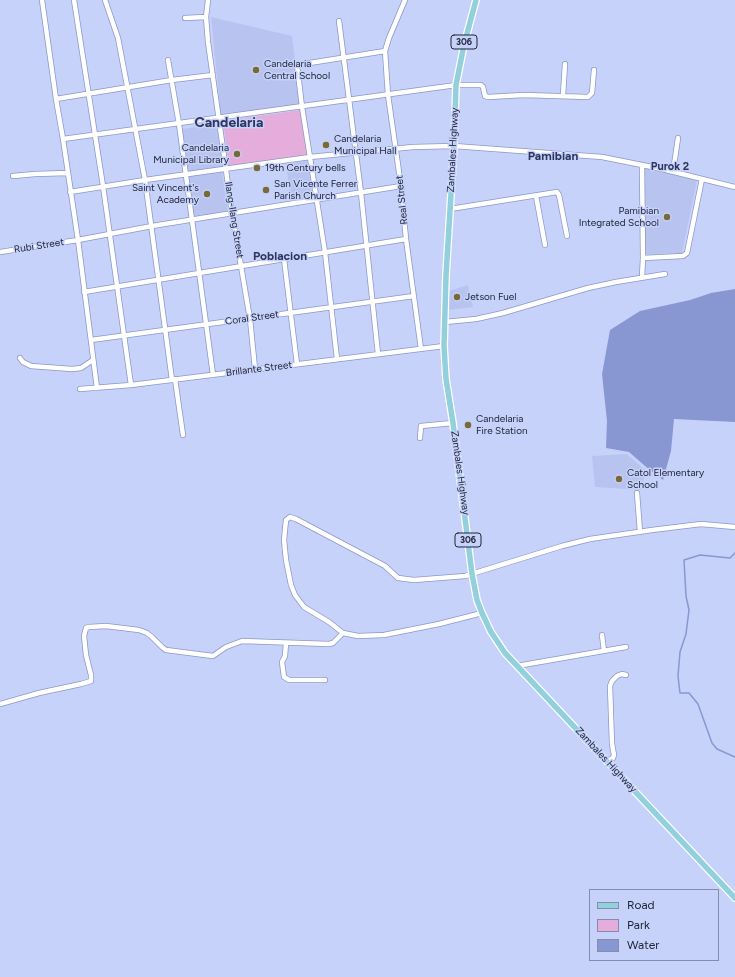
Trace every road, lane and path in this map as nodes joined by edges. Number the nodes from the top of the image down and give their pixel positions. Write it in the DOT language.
graph roads {
  1 [pos="42,0"];
  2 [pos="74,0"];
  3 [pos="105,0"];
  4 [pos="208,0"];
  5 [pos="405,0"];
  6 [pos="476,0"];
  7 [pos="206,17"];
  8 [pos="185,18"];
  9 [pos="339,21"];
  10 [pos="385,51"];
  11 [pos="344,58"];
  12 [pos="168,60"];
  13 [pos="565,64"];
  14 [pos="594,70"];
  15 [pos="213,75"];
  16 [pos="172,80"];
  17 [pos="456,85"];
  18 [pos="128,87"];
  19 [pos="88,93"];
  20 [pos="388,95"];
  21 [pos="563,95"];
  22 [pos="56,99"];
  23 [pos="350,100"];
  24 [pos="302,107"];
  25 [pos="219,118"];
  26 [pos="179,124"];
  27 [pos="136,130"];
  28 [pos="95,134"];
  29 [pos="678,138"];
  30 [pos="63,139"];
  31 [pos="454,146"];
  32 [pos="396,148"];
  33 [pos="355,152"];
  34 [pos="310,157"];
  35 [pos="642,165"];
  36 [pos="226,169"];
  37 [pos="673,172"];
  38 [pos="68,173"];
  39 [pos="185,175"];
  40 [pos="13,176"];
  41 [pos="702,179"];
  42 [pos="145,180"];
  43 [pos="103,186"];
  44 [pos="401,186"];
  45 [pos="735,186"];
  46 [pos="70,192"];
  47 [pos="361,193"];
  48 [pos="536,196"];
  49 [pos="317,200"];
  50 [pos="450,209"];
  51 [pos="232,213"];
  52 [pos="192,219"];
  53 [pos="152,226"];
  54 [pos="109,234"];
  55 [pos="567,236"];
  56 [pos="406,239"];
  57 [pos="78,240"];
  58 [pos="545,245"];
  59 [pos="366,246"];
  60 [pos="0,252"];
  61 [pos="325,252"];
  62 [pos="643,258"];
  63 [pos="284,259"];
  64 [pos="242,267"];
  65 [pos="200,273"];
  66 [pos="665,274"];
  67 [pos="642,277"];
  68 [pos="159,279"];
  69 [pos="117,286"];
  70 [pos="84,292"];
  71 [pos="414,296"];
  72 [pos="373,302"];
  73 [pos="330,307"];
  74 [pos="291,313"];
  75 [pos="250,319"];
  76 [pos="445,322"];
  77 [pos="207,324"];
  78 [pos="166,330"];
  79 [pos="123,336"];
  80 [pos="91,340"];
  81 [pos="444,346"];
  82 [pos="421,349"];
  83 [pos="378,354"];
  84 [pos="20,358"];
  85 [pos="337,359"];
  86 [pos="93,360"];
  87 [pos="297,364"];
  88 [pos="255,369"];
  89 [pos="214,375"];
  90 [pos="173,380"];
  91 [pos="131,385"];
  92 [pos="97,388"];
  93 [pos="80,389"];
  94 [pos="453,423"];
  95 [pos="183,435"];
  96 [pos="420,438"];
  97 [pos="637,493"];
  98 [pos="735,527"];
  99 [pos="640,532"];
  100 [pos="472,574"];
  101 [pos="482,613"];
  102 [pos="343,633"];
  103 [pos="602,635"];
  104 [pos="286,643"];
  105 [pos="626,647"];
  106 [pos="604,651"];
  107 [pos="517,666"];
  108 [pos="626,674"];
  109 [pos="325,680"];
  110 [pos="0,704"];
  111 [pos="607,761"];
  112 [pos="735,898"];
  1 -- 22 [label="street"];
  2 -- 19 [label="street"];
  3 -- 18 [label="street"];
  4 -- 7 [label="street, Ilang-Ilang Street"];
  5 -- 10 [label="street"];
  6 -- 17 [label="main road, Zambales Highway / 306"];
  7 -- 8 [label="street"];
  7 -- 15 [label="street, Ilang-Ilang Street"];
  9 -- 11 [label="street"];
  10 -- 11 [label="street"];
  10 -- 20 [label="street, Real Street"];
  11 -- 23 [label="street"];
  11 -- 24 [label="street"];
  12 -- 16 [label="street"];
  13 -- 21 [label="street"];
  14 -- 21 [label="street"];
  15 -- 16 [label="street"];
  15 -- 25 [label="street, Ilang-Ilang Street"];
  16 -- 18 [label="street"];
  16 -- 26 [label="street"];
  17 -- 20 [label="street"];
  17 -- 21 [label="street"];
  17 -- 31 [label="main road, Zambales Highway / 306"];
  18 -- 19 [label="street"];
  18 -- 27 [label="street"];
  19 -- 22 [label="street"];
  19 -- 28 [label="street"];
  20 -- 23 [label="street"];
  20 -- 32 [label="street, Real Street"];
  22 -- 30 [label="street"];
  23 -- 24 [label="street"];
  23 -- 33 [label="street"];
  24 -- 25 [label="street"];
  24 -- 34 [label="street"];
  25 -- 26 [label="street"];
  25 -- 36 [label="street, Ilang-Ilang Street"];
  26 -- 27 [label="street"];
  26 -- 39 [label="street"];
  27 -- 28 [label="street"];
  27 -- 42 [label="street"];
  28 -- 30 [label="street"];
  28 -- 43 [label="street"];
  29 -- 37 [label="street"];
  30 -- 38 [label="street"];
  31 -- 32 [label="street"];
  31 -- 35 [label="street"];
  31 -- 50 [label="main road, Zambales Highway / 306"];
  32 -- 33 [label="street"];
  32 -- 44 [label="street, Real Street"];
  33 -- 34 [label="street"];
  33 -- 47 [label="street"];
  34 -- 36 [label="street"];
  34 -- 49 [label="street"];
  35 -- 37 [label="street"];
  35 -- 62 [label="street"];
  36 -- 39 [label="street"];
  36 -- 51 [label="street, Ilang-Ilang Street"];
  37 -- 41 [label="street"];
  38 -- 40 [label="street"];
  38 -- 46 [label="street"];
  39 -- 42 [label="street"];
  39 -- 52 [label="street"];
  41 -- 45 [label="street"];
  41 -- 62 [label="street"];
  42 -- 43 [label="street"];
  42 -- 53 [label="street"];
  43 -- 46 [label="street"];
  43 -- 54 [label="street"];
  44 -- 47 [label="street, Rubi Street"];
  44 -- 56 [label="street, Real Street"];
  46 -- 57 [label="street"];
  47 -- 49 [label="street, Rubi Street"];
  47 -- 59 [label="street"];
  48 -- 50 [label="street"];
  48 -- 55 [label="street"];
  48 -- 58 [label="street"];
  49 -- 51 [label="street, Rubi Street"];
  49 -- 61 [label="street"];
  50 -- 76 [label="main road, Zambales Highway / 306"];
  51 -- 52 [label="street, Rubi Street"];
  51 -- 64 [label="street, Ilang-Ilang Street"];
  52 -- 53 [label="street, Rubi Street"];
  52 -- 65 [label="street"];
  53 -- 54 [label="street, Rubi Street"];
  53 -- 68 [label="street"];
  54 -- 57 [label="street, Rubi Street"];
  54 -- 69 [label="street"];
  56 -- 59 [label="street"];
  56 -- 71 [label="street, Real Street"];
  57 -- 60 [label="street, Rubi Street"];
  57 -- 70 [label="street"];
  59 -- 61 [label="street"];
  59 -- 72 [label="street"];
  61 -- 63 [label="street"];
  61 -- 73 [label="street"];
  62 -- 67 [label="street"];
  63 -- 64 [label="street"];
  63 -- 74 [label="street"];
  64 -- 65 [label="street"];
  64 -- 75 [label="street, Ilang-Ilang Street"];
  65 -- 68 [label="street"];
  65 -- 77 [label="street"];
  66 -- 67 [label="street"];
  67 -- 76 [label="street"];
  68 -- 69 [label="street"];
  68 -- 78 [label="street"];
  69 -- 70 [label="street"];
  69 -- 79 [label="street"];
  70 -- 80 [label="street"];
  71 -- 72 [label="street, Coral Street"];
  71 -- 82 [label="street, Real Street"];
  72 -- 73 [label="street, Coral Street"];
  72 -- 83 [label="street"];
  73 -- 74 [label="street, Coral Street"];
  73 -- 85 [label="street"];
  74 -- 75 [label="street, Coral Street"];
  74 -- 87 [label="street"];
  75 -- 77 [label="street, Coral Street"];
  75 -- 88 [label="street, Ilang-Ilang Street"];
  76 -- 81 [label="main road, Zambales Highway / 306"];
  77 -- 78 [label="street, Coral Street"];
  77 -- 89 [label="street"];
  78 -- 79 [label="street, Coral Street"];
  78 -- 90 [label="street"];
  79 -- 80 [label="street, Coral Street"];
  79 -- 91 [label="street"];
  80 -- 86 [label="street"];
  81 -- 82 [label="street, Brillante Street"];
  81 -- 94 [label="main road, Zambales Highway / 306"];
  82 -- 83 [label="street, Brillante Street"];
  83 -- 85 [label="street, Brillante Street"];
  84 -- 86 [label="street"];
  85 -- 87 [label="street, Brillante Street"];
  86 -- 92 [label="street"];
  87 -- 88 [label="street, Brillante Street"];
  88 -- 89 [label="street, Brillante Street"];
  89 -- 90 [label="street, Brillante Street"];
  90 -- 91 [label="street, Brillante Street"];
  90 -- 95 [label="street"];
  91 -- 92 [label="street, Brillante Street"];
  92 -- 93 [label="street, Brillante Street"];
  94 -- 96 [label="street"];
  94 -- 100 [label="main road, Zambales Highway / 306"];
  97 -- 99 [label="street"];
  98 -- 99 [label="street"];
  99 -- 100 [label="street"];
  100 -- 101 [label="main road, Zambales Highway / 306"];
  100 -- 102 [label="street"];
  101 -- 102 [label="street"];
  101 -- 107 [label="main road, Zambales Highway / 306"];
  102 -- 104 [label="street"];
  103 -- 106 [label="street"];
  104 -- 109 [label="street"];
  104 -- 110 [label="street"];
  105 -- 106 [label="street"];
  106 -- 107 [label="street"];
  107 -- 111 [label="main road, Zambales Highway / 306"];
  108 -- 111 [label="street"];
  111 -- 112 [label="main road, Zambales Highway / 306"];
}
